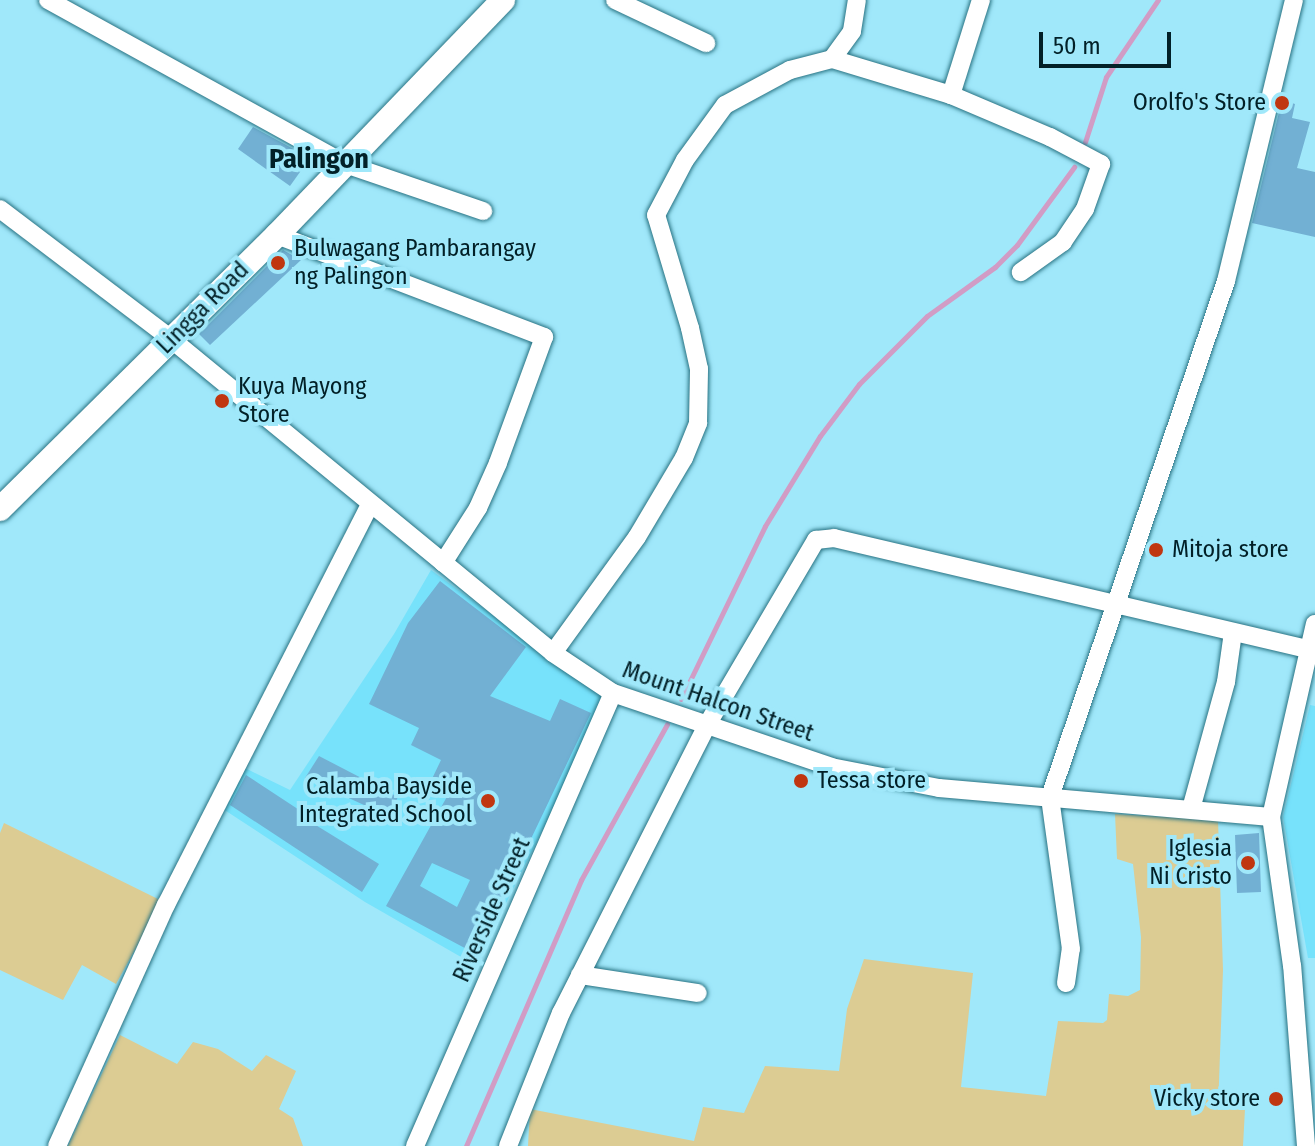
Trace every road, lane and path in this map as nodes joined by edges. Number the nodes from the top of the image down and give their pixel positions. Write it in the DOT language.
graph roads {
  1 [pos="48,0"];
  2 [pos="503,0"];
  3 [pos="615,0"];
  4 [pos="857,0"];
  5 [pos="981,0"];
  6 [pos="1294,0"];
  7 [pos="706,43"];
  8 [pos="832,59"];
  9 [pos="951,95"];
  10 [pos="345,164"];
  11 [pos="0,209"];
  12 [pos="483,211"];
  13 [pos="277,235"];
  14 [pos="1021,272"];
  15 [pos="171,339"];
  16 [pos="370,504"];
  17 [pos="0,509"];
  18 [pos="443,563"];
  19 [pos="1114,604"];
  20 [pos="1315,624"];
  21 [pos="1233,632"];
  22 [pos="1310,650"];
  23 [pos="553,653"];
  24 [pos="613,693"];
  25 [pos="707,725"];
  26 [pos="1050,797"];
  27 [pos="1191,809"];
  28 [pos="1271,817"];
  29 [pos="580,975"];
  30 [pos="1066,983"];
  31 [pos="698,993"];
  32 [pos="1310,1104"];
  33 [pos="57,1146"];
  34 [pos="415,1146"];
  35 [pos="508,1146"];
  36 [pos="1306,1146"];
  1 -- 10 [label="street"];
  2 -- 10 [label="street, Lingga Road"];
  3 -- 7 [label="street"];
  4 -- 8 [label="street"];
  5 -- 9 [label="street"];
  6 -- 19 [label="street"];
  8 -- 9 [label="street"];
  8 -- 23 [label="street"];
  9 -- 14 [label="street"];
  10 -- 12 [label="street"];
  10 -- 13 [label="street, Lingga Road"];
  11 -- 15 [label="street, Mount Halcon Street"];
  13 -- 15 [label="street, Lingga Road"];
  13 -- 18 [label="street"];
  15 -- 16 [label="street, Mount Halcon Street"];
  15 -- 17 [label="street, Lingga Road"];
  16 -- 18 [label="street, Mount Halcon Street"];
  16 -- 33 [label="street"];
  18 -- 23 [label="street, Mount Halcon Street"];
  19 -- 21 [label="street"];
  19 -- 25 [label="street"];
  19 -- 26 [label="street"];
  20 -- 22 [label="street"];
  21 -- 22 [label="street"];
  21 -- 27 [label="street"];
  22 -- 28 [label="street"];
  23 -- 24 [label="street, Mount Halcon Street"];
  24 -- 25 [label="street, Mount Halcon Street"];
  24 -- 34 [label="street, Riverside Street"];
  25 -- 26 [label="street, Mount Halcon Street"];
  25 -- 29 [label="street"];
  26 -- 27 [label="street, Mount Halcon Street"];
  26 -- 30 [label="street"];
  27 -- 28 [label="street, Mount Halcon Street"];
  28 -- 32 [label="street"];
  29 -- 31 [label="street"];
  29 -- 35 [label="street"];
  32 -- 36 [label="street"];
}
